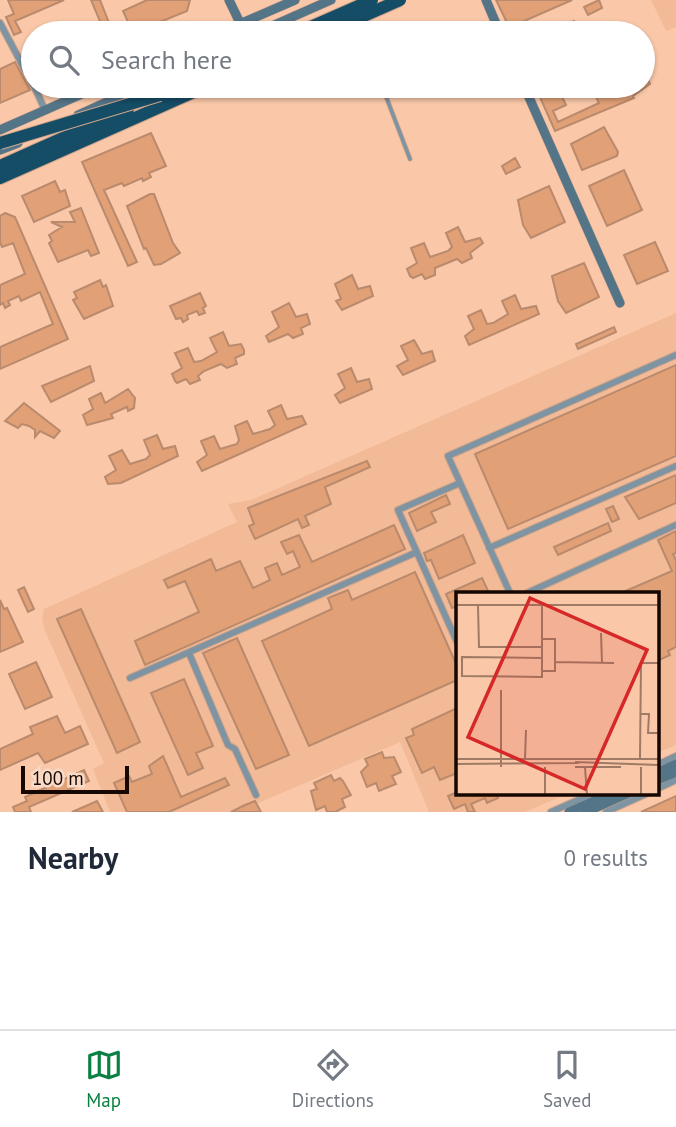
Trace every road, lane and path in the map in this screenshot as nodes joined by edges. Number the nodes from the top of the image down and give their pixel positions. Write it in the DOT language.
graph roads {
  1 [pos="229,0"];
  2 [pos="295,0"];
  3 [pos="331,0"];
  4 [pos="349,0"];
  5 [pos="372,0"];
  6 [pos="400,0"];
  7 [pos="486,0"];
  8 [pos="239,21"];
  9 [pos="247,21"];
  10 [pos="284,21"];
  11 [pos="324,21"];
  12 [pos="352,21"];
  13 [pos="357,21"];
  14 [pos="495,21"];
  15 [pos="0,23"];
  16 [pos="21,61"];
  17 [pos="40,98"];
  18 [pos="72,98"];
  19 [pos="115,98"];
  20 [pos="150,98"];
  21 [pos="153,98"];
  22 [pos="180,98"];
  23 [pos="387,98"];
  24 [pos="529,98"];
  25 [pos="45,110"];
  26 [pos="0,130"];
  27 [pos="0,143"];
  28 [pos="0,150"];
  29 [pos="411,159"];
  30 [pos="0,166"];
  31 [pos="0,178"];
  32 [pos="620,303"];
  33 [pos="676,355"];
  34 [pos="676,466"];
  35 [pos="460,483"];
  36 [pos="676,525"];
  37 [pos="489,548"];
  38 [pos="417,552"];
  39 [pos="510,592"];
  40 [pos="529,592"];
  41 [pos="456,640"];
  42 [pos="189,653"];
  43 [pos="130,678"];
  44 [pos="676,756"];
  45 [pos="676,764"];
  46 [pos="658,765"];
  47 [pos="676,772"];
  48 [pos="658,773"];
  49 [pos="658,780"];
  50 [pos="676,780"];
  51 [pos="658,789"];
  52 [pos="598,794"];
  53 [pos="627,794"];
  54 [pos="646,794"];
  55 [pos="256,795"];
  56 [pos="551,812"];
  57 [pos="569,812"];
  58 [pos="586,812"];
  59 [pos="606,812"];
  1 -- 8 [label="main road"];
  2 -- 9 [label="main road"];
  3 -- 10 [label="main road"];
  4 -- 13 [label="lane"];
  5 -- 11 [label="highway, bridge"];
  6 -- 12 [label="highway, bridge"];
  7 -- 14 [label="main road"];
  15 -- 16 [label="street"];
  17 -- 25 [label="street"];
  18 -- 25 [label="main road"];
  19 -- 28 [label="main road"];
  20 -- 27 [label="highway, bridge"];
  21 -- 30 [label="highway, bridge"];
  22 -- 31 [label="highway"];
  23 -- 29 [label="lane"];
  24 -- 32 [label="main road"];
  25 -- 26 [label="main road"];
  33 -- 35 [label="street"];
  34 -- 37 [label="street"];
  35 -- 37 [label="street"];
  35 -- 38 [label="street"];
  36 -- 40 [label="street"];
  37 -- 39 [label="street"];
  38 -- 41 [label="street"];
  38 -- 42 [label="street"];
  42 -- 43 [label="street"];
  42 -- 55 [label="street"];
  44 -- 46 [label="street"];
  45 -- 48 [label="main road"];
  47 -- 49 [label="main road"];
  50 -- 51 [label="street"];
  52 -- 56 [label="street"];
  52 -- 57 [label="main road"];
  53 -- 58 [label="main road"];
  54 -- 59 [label="street"];
}
